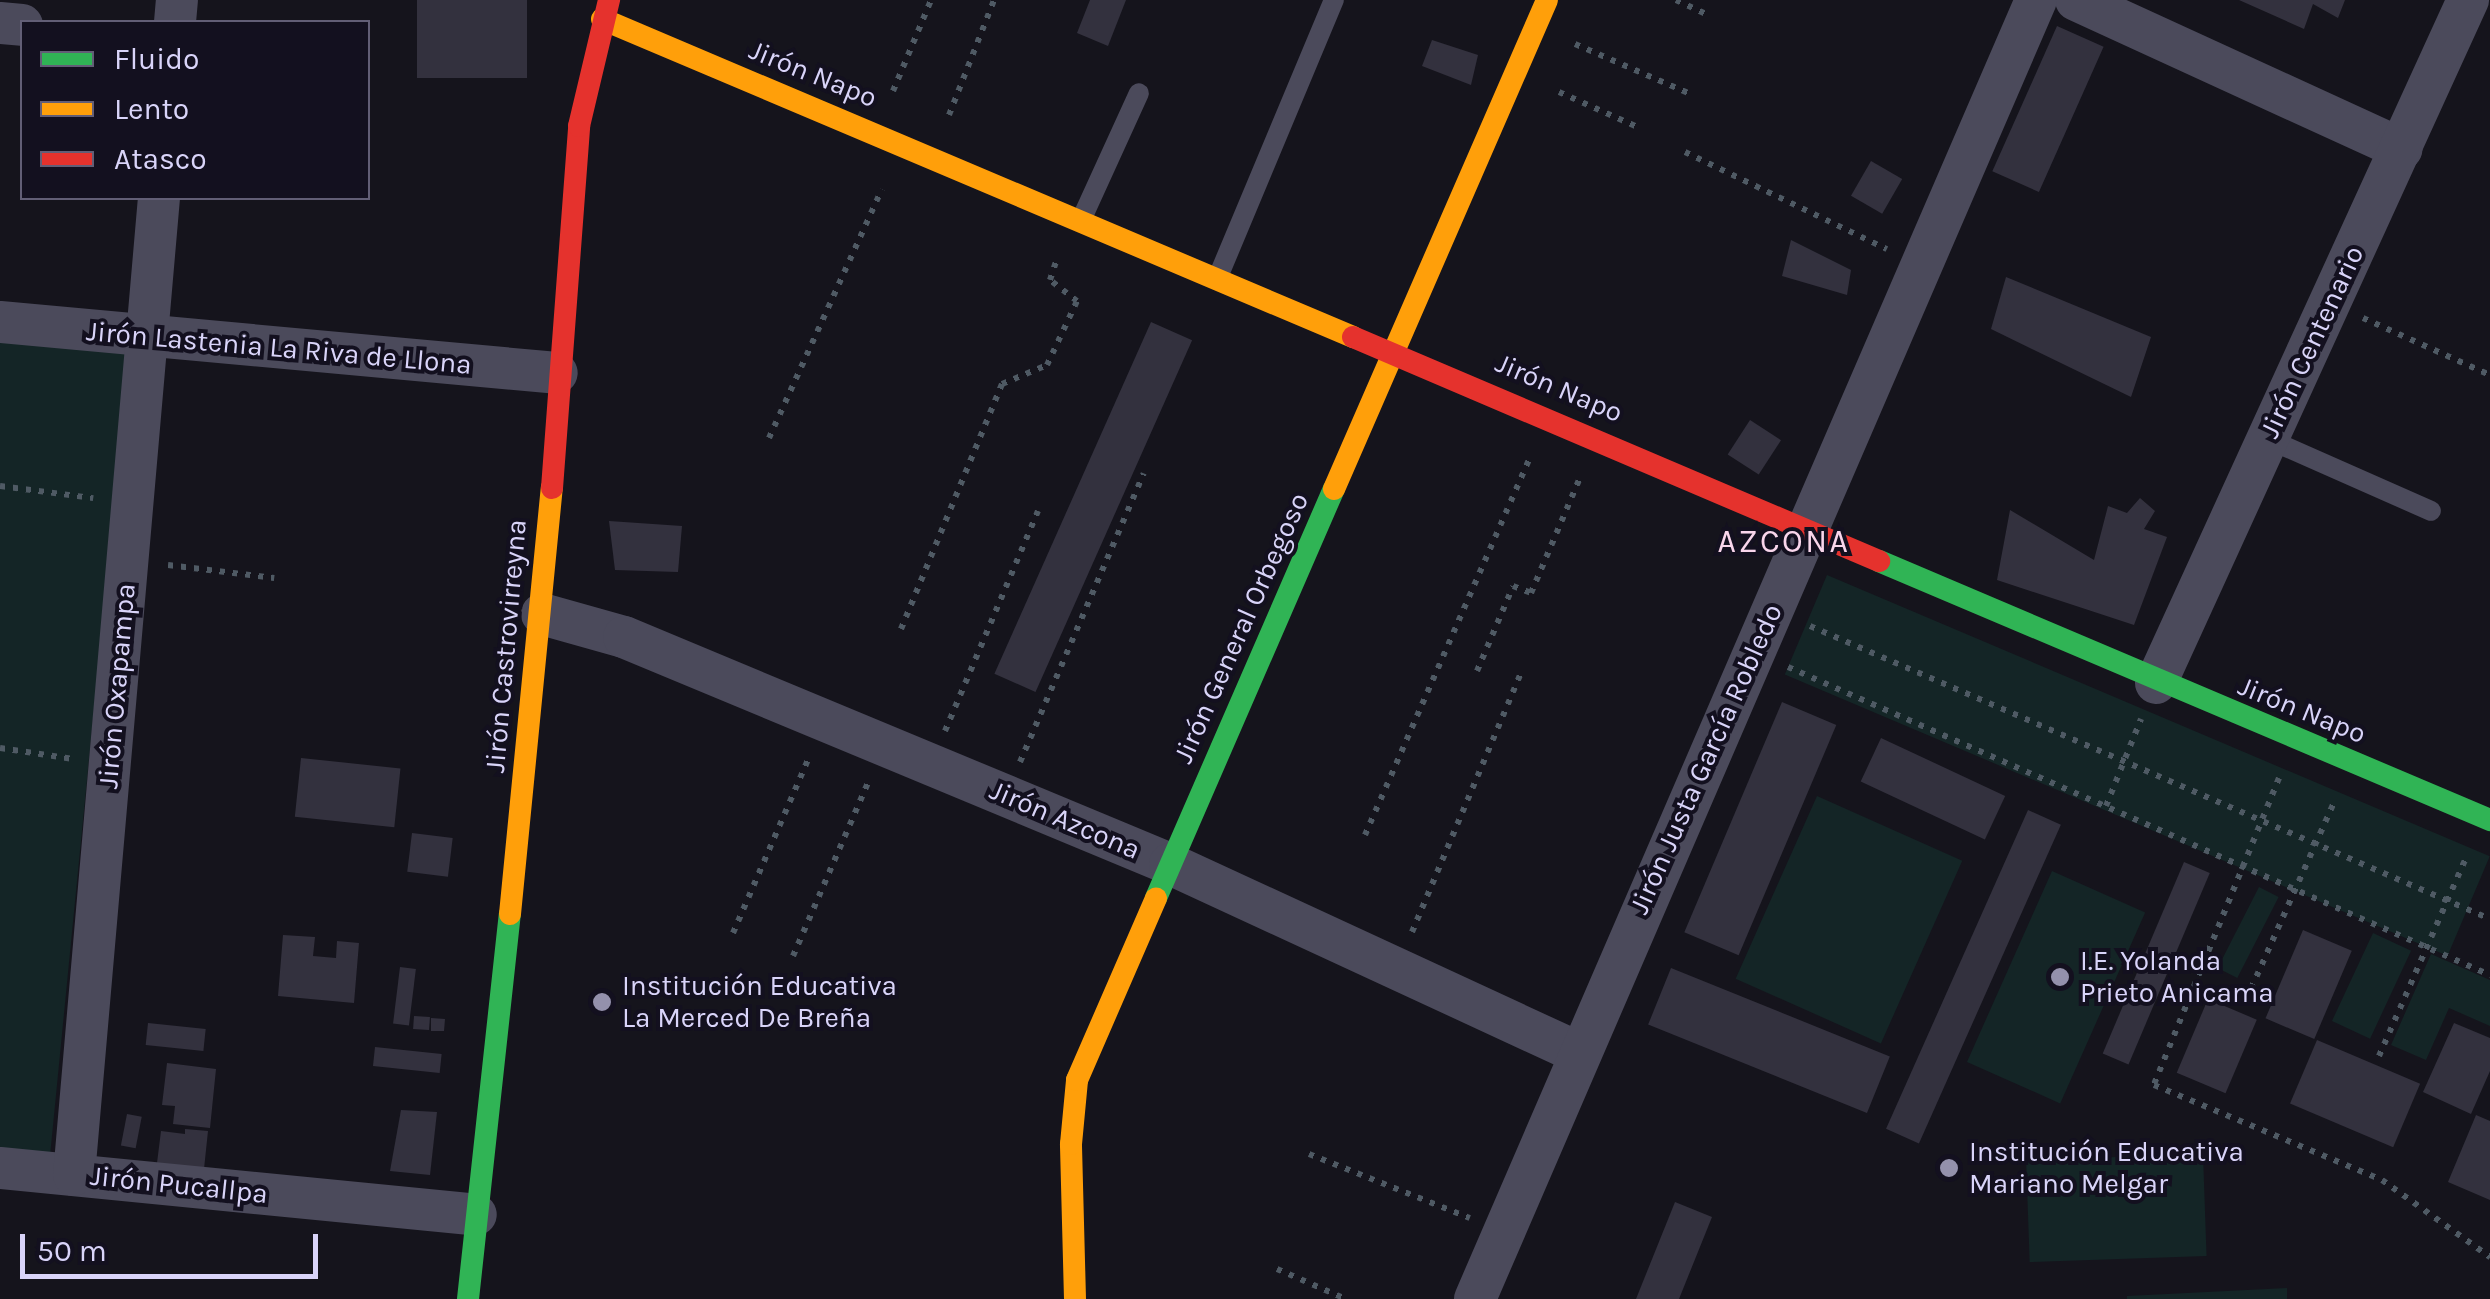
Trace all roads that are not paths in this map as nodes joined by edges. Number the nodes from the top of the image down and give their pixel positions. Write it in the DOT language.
graph roads {
  1 [pos="1334,0"];
  2 [pos="1547,0"];
  3 [pos="2036,0"];
  4 [pos="2076,0"];
  5 [pos="2468,0"];
  6 [pos="605,10"];
  7 [pos="1138,93"];
  8 [pos="2401,149"];
  9 [pos="159,200"];
  10 [pos="1076,217"];
  11 [pos="1218,277"];
  12 [pos="0,322"];
  13 [pos="147,336"];
  14 [pos="1396,352"];
  15 [pos="557,374"];
  16 [pos="2268,439"];
  17 [pos="2431,511"];
  18 [pos="1809,527"];
  19 [pos="542,614"];
  20 [pos="2156,683"];
  21 [pos="2490,820"];
  22 [pos="1170,864"];
  23 [pos="1576,1052"];
  24 [pos="0,1168"];
  25 [pos="74,1175"];
  26 [pos="476,1216"];
  27 [pos="468,1299"];
  28 [pos="1075,1299"];
  29 [pos="1474,1299"];
  1 -- 11 [label="lane"];
  2 -- 14 [label="street, Jirón General Orbegoso"];
  3 -- 18 [label="street, Jirón Justa García Robledo"];
  4 -- 8 [label="street"];
  5 -- 8 [label="street, Jirón Centenario"];
  6 -- 10 [label="street, Jirón Napo"];
  6 -- 15 [label="street, Jirón Castrovirreyna"];
  7 -- 10 [label="lane"];
  8 -- 16 [label="street, Jirón Centenario"];
  9 -- 13 [label="street, Jirón Oxapampa"];
  10 -- 11 [label="street, Jirón Napo"];
  11 -- 14 [label="street, Jirón Napo"];
  12 -- 13 [label="street, Jirón Lastenia La Riva de Llona"];
  13 -- 15 [label="street, Jirón Lastenia La Riva de Llona"];
  13 -- 25 [label="street, Jirón Oxapampa"];
  14 -- 18 [label="street, Jirón Napo"];
  14 -- 22 [label="street, Jirón General Orbegoso"];
  15 -- 19 [label="street, Jirón Castrovirreyna"];
  16 -- 17 [label="lane"];
  16 -- 20 [label="street, Jirón Centenario"];
  18 -- 20 [label="street, Jirón Napo"];
  18 -- 23 [label="street, Jirón Justa García Robledo"];
  19 -- 22 [label="street, Jirón Azcona"];
  19 -- 26 [label="street, Jirón Castrovirreyna"];
  20 -- 21 [label="street, Jirón Napo"];
  22 -- 23 [label="street, Jirón Azcona"];
  22 -- 28 [label="street, Jirón General Orbegoso"];
  23 -- 29 [label="street, Jirón Justa García Robledo"];
  24 -- 25 [label="street, Jirón Pucallpa"];
  25 -- 26 [label="street, Jirón Pucallpa"];
  26 -- 27 [label="street, Jirón Castrovirreyna"];
}
